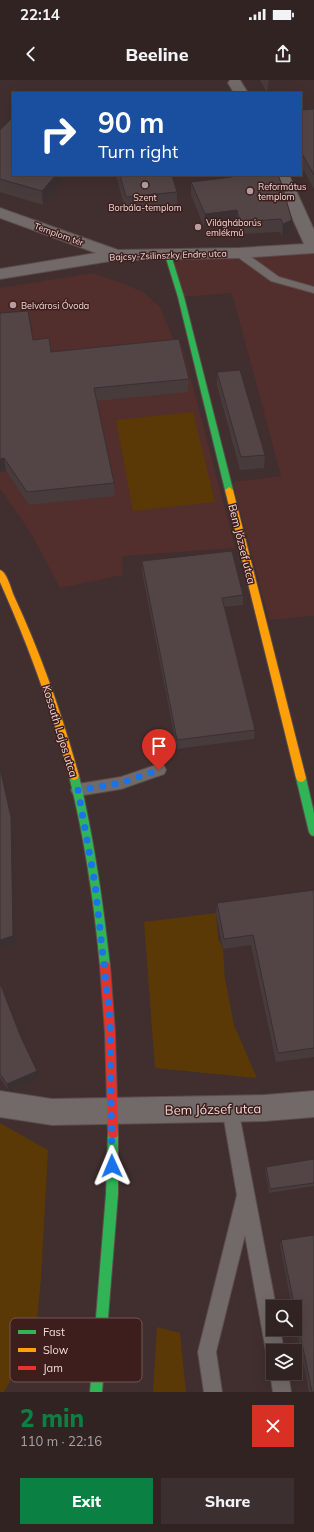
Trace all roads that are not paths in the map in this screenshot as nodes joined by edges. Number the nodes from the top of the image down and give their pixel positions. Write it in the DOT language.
graph roads {
  1 [pos="281,176"];
  2 [pos="0,213"];
  3 [pos="314,248"];
  4 [pos="239,253"];
  5 [pos="117,255"];
  6 [pos="168,255"];
  7 [pos="0,274"];
  8 [pos="314,290"];
  9 [pos="0,573"];
  10 [pos="159,770"];
  11 [pos="78,790"];
  12 [pos="314,832"];
  13 [pos="0,1104"];
  14 [pos="314,1104"];
  15 [pos="230,1108"];
  16 [pos="111,1110"];
  17 [pos="246,1194"];
  18 [pos="102,1318"];
  19 [pos="274,1344"];
  20 [pos="280,1380"];
  21 [pos="97,1382"];
  22 [pos="96,1392"];
  23 [pos="214,1392"];
  24 [pos="282,1392"];
  1 -- 3 [label="street"];
  2 -- 5 [label="street, Templom tér"];
  3 -- 4 [label="street, Bajcsy-Zsilinszky Endre utca"];
  4 -- 6 [label="street, Bajcsy-Zsilinszky Endre utca"];
  4 -- 8 [label="lane"];
  5 -- 6 [label="street, Bajcsy-Zsilinszky Endre utca"];
  5 -- 7 [label="street, Bajcsy-Zsilinszky Endre utca"];
  6 -- 12 [label="street, Bem József utca"];
  9 -- 11 [label="street, Kossuth Lajos utca"];
  10 -- 11 [label="lane"];
  11 -- 16 [label="street, Kossuth Lajos utca"];
  13 -- 16 [label="street"];
  14 -- 15 [label="street, Bem József utca"];
  15 -- 16 [label="street, Bem József utca"];
  15 -- 17 [label="lane"];
  16 -- 18 [label="street, Kossuth Lajos utca"];
  17 -- 19 [label="lane"];
  17 -- 23 [label="lane"];
  20 -- 24 [label="lane"];
  21 -- 22 [label="street, Kossuth Lajos utca"];
}
